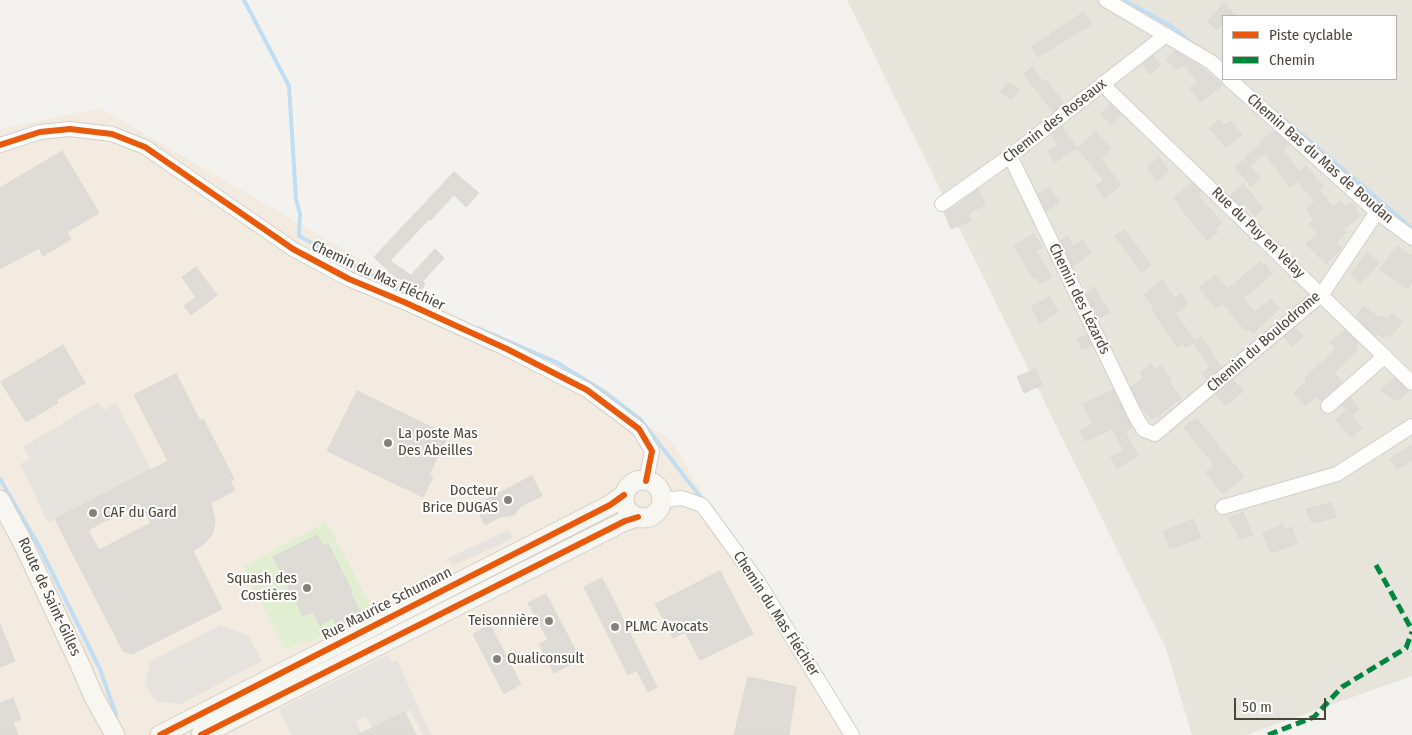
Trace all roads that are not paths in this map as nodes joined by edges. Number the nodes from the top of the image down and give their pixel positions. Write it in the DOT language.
graph roads {
  1 [pos="1106,0"];
  2 [pos="1166,35"];
  3 [pos="1222,72"];
  4 [pos="1230,80"];
  5 [pos="1102,84"];
  6 [pos="0,145"];
  7 [pos="1010,156"];
  8 [pos="942,204"];
  9 [pos="1377,212"];
  10 [pos="1412,238"];
  11 [pos="1322,294"];
  12 [pos="1385,356"];
  13 [pos="1412,383"];
  14 [pos="1328,406"];
  15 [pos="1412,426"];
  16 [pos="1155,434"];
  17 [pos="646,481"];
  18 [pos="624,495"];
  19 [pos="0,500"];
  20 [pos="661,500"];
  21 [pos="1223,507"];
  22 [pos="638,517"];
  23 [pos="94,697"];
  24 [pos="100,735"];
  25 [pos="115,735"];
  26 [pos="160,735"];
  27 [pos="201,735"];
  28 [pos="852,735"];
  1 -- 2 [label="street"];
  2 -- 3 [label="street"];
  2 -- 5 [label="street, Chemin des Roseaux"];
  4 -- 9 [label="street, Chemin Bas du Mas de Boudan"];
  5 -- 7 [label="street, Chemin des Roseaux"];
  5 -- 11 [label="street, Rue du Puy en Velay"];
  6 -- 17 [label="street, Chemin du Mas Fléchier"];
  7 -- 8 [label="street, Chemin des Roseaux"];
  7 -- 16 [label="street, Chemin des Lézards"];
  9 -- 10 [label="street, Chemin Bas du Mas de Boudan"];
  9 -- 11 [label="street, Chemin du Boulodrome"];
  11 -- 12 [label="street, Rue du Puy en Velay"];
  11 -- 16 [label="street, Chemin du Boulodrome"];
  12 -- 13 [label="street, Rue du Puy en Velay"];
  12 -- 14 [label="street"];
  15 -- 21 [label="street"];
  17 -- 18 [label="main road"];
  17 -- 20 [label="main road"];
  18 -- 22 [label="main road"];
  18 -- 26 [label="main road, Rue Maurice Schumann"];
  19 -- 23 [label="main road, Route de Saint-Gilles"];
  20 -- 22 [label="main road"];
  20 -- 28 [label="street, Chemin du Mas Fléchier"];
  22 -- 27 [label="main road"];
  23 -- 24 [label="main road, Route de Saint-Gilles"];
  23 -- 25 [label="main road, Route de Saint-Gilles"];
}
